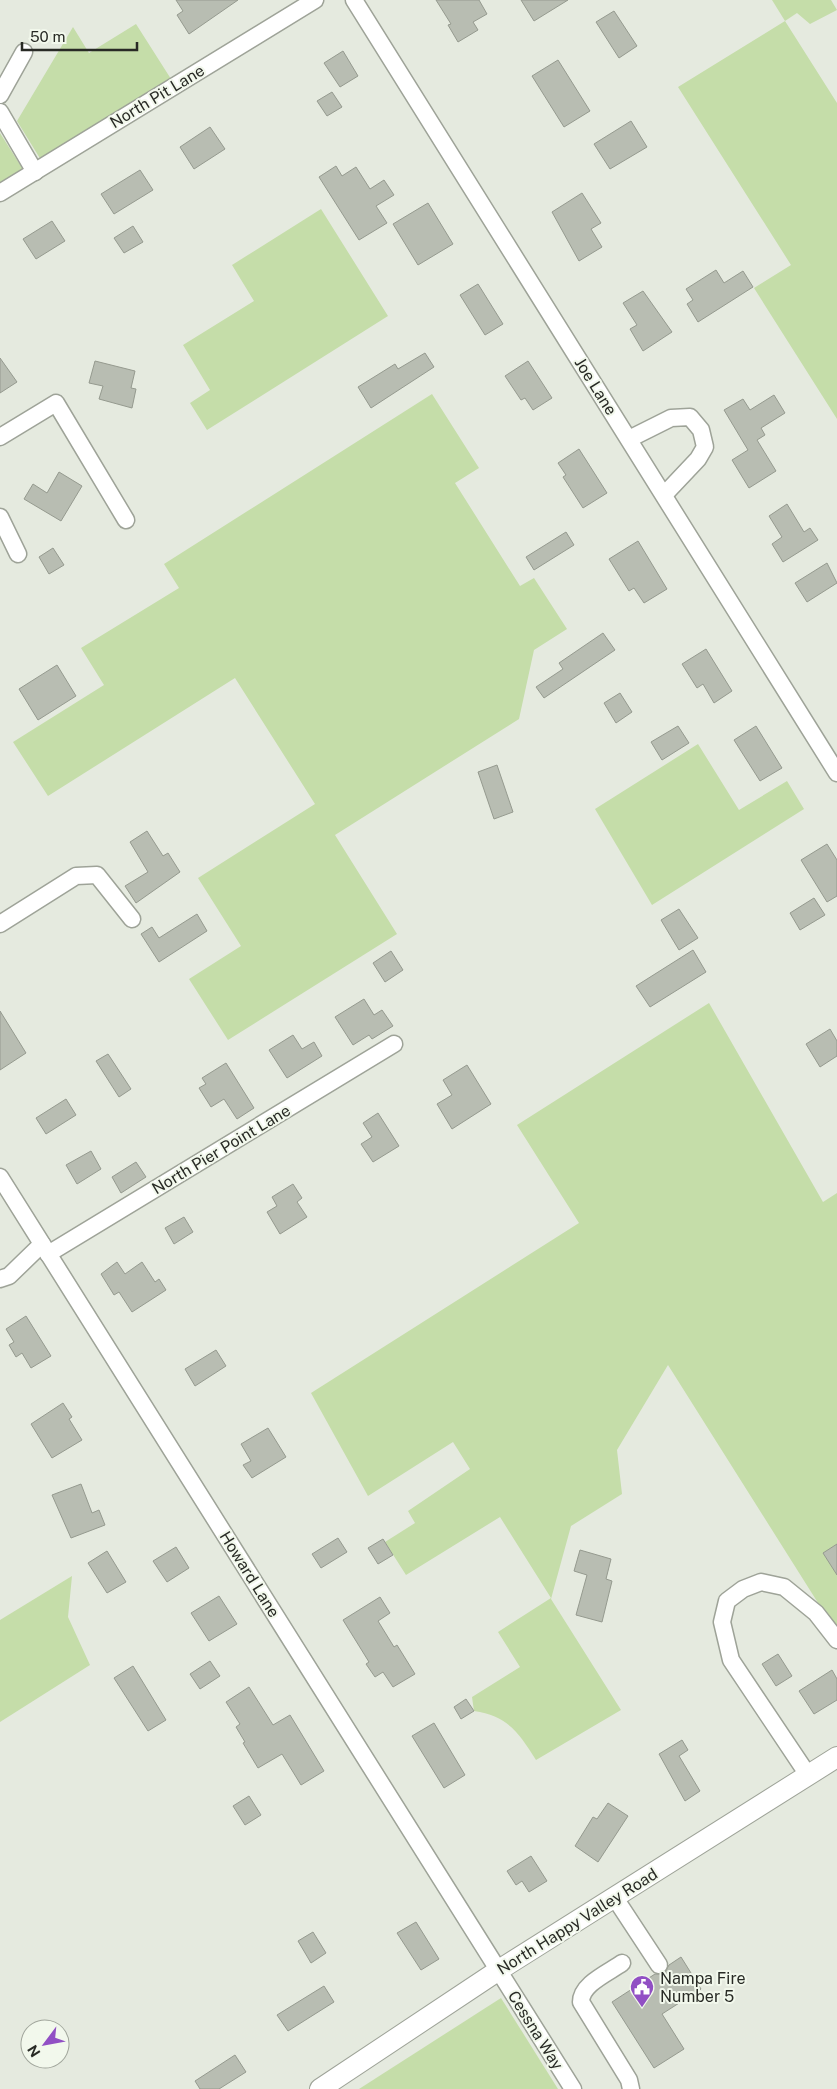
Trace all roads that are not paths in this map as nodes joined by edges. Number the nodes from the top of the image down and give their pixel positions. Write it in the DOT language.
graph roads {
  1 [pos="315,0"];
  2 [pos="354,0"];
  3 [pos="24,52"];
  4 [pos="0,95"];
  5 [pos="0,112"];
  6 [pos="35,172"];
  7 [pos="0,193"];
  8 [pos="0,437"];
  9 [pos="629,439"];
  10 [pos="664,496"];
  11 [pos="0,517"];
  12 [pos="126,520"];
  13 [pos="18,554"];
  14 [pos="837,773"];
  15 [pos="132,919"];
  16 [pos="0,924"];
  17 [pos="394,1044"];
  18 [pos="1,1179"];
  19 [pos="45,1249"];
  20 [pos="0,1278"];
  21 [pos="837,1640"];
  22 [pos="837,1757"];
  23 [pos="808,1775"];
  24 [pos="615,1898"];
  25 [pos="622,1964"];
  26 [pos="659,1965"];
  27 [pos="499,1970"];
  28 [pos="320,2089"];
  29 [pos="573,2089"];
  30 [pos="631,2089"];
  1 -- 6 [label="street, North Pit Lane"];
  2 -- 9 [label="street, Joe Lane"];
  3 -- 4 [label="street"];
  5 -- 6 [label="street"];
  6 -- 7 [label="street, North Pit Lane"];
  8 -- 12 [label="street"];
  9 -- 10 [label="street, Joe Lane"];
  9 -- 10 [label="street"];
  10 -- 14 [label="street, Joe Lane"];
  11 -- 13 [label="street"];
  15 -- 16 [label="street"];
  17 -- 19 [label="street, North Pier Point Lane"];
  18 -- 19 [label="street, Howard Lane"];
  19 -- 20 [label="street, North Pier Point Lane"];
  19 -- 27 [label="street, Howard Lane"];
  21 -- 23 [label="street"];
  22 -- 23 [label="main road, North Happy Valley Road"];
  23 -- 24 [label="main road, North Happy Valley Road"];
  24 -- 26 [label="street"];
  24 -- 27 [label="main road, North Happy Valley Road"];
  25 -- 30 [label="street"];
  27 -- 28 [label="main road, North Happy Valley Road"];
  27 -- 29 [label="street, Cessna Way"];
}
